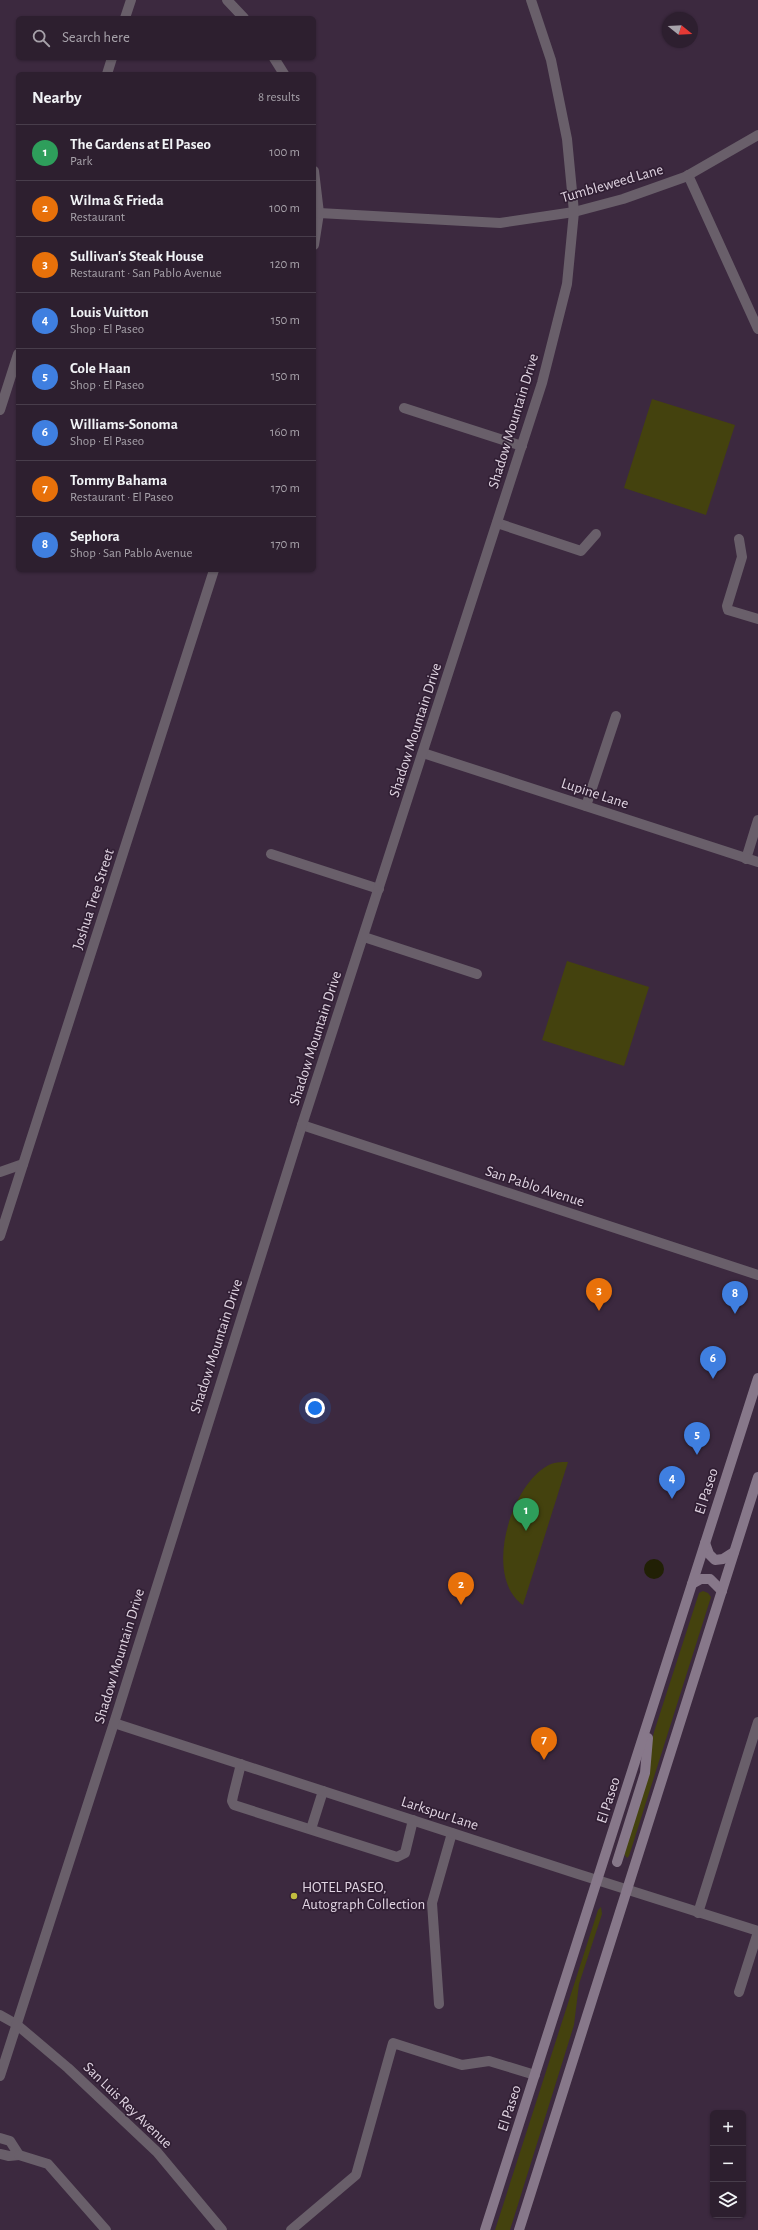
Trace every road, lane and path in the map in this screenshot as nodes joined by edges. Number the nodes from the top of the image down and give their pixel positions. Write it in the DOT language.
graph roads {
  1 [pos="131,0"];
  2 [pos="227,0"];
  3 [pos="531,0"];
  4 [pos="126,16"];
  5 [pos="242,16"];
  6 [pos="111,60"];
  7 [pos="275,60"];
  8 [pos="108,72"];
  9 [pos="283,72"];
  10 [pos="758,135"];
  11 [pos="688,175"];
  12 [pos="316,188"];
  13 [pos="574,212"];
  14 [pos="319,213"];
  15 [pos="316,232"];
  16 [pos="758,329"];
  17 [pos="16,360"];
  18 [pos="404,408"];
  19 [pos="0,410"];
  20 [pos="522,446"];
  21 [pos="497,524"];
  22 [pos="596,534"];
  23 [pos="739,539"];
  24 [pos="213,572"];
  25 [pos="758,619"];
  26 [pos="616,716"];
  27 [pos="423,753"];
  28 [pos="586,806"];
  29 [pos="758,820"];
  30 [pos="271,854"];
  31 [pos="746,858"];
  32 [pos="758,862"];
  33 [pos="379,889"];
  34 [pos="364,937"];
  35 [pos="477,974"];
  36 [pos="302,1125"];
  37 [pos="23,1164"];
  38 [pos="0,1172"];
  39 [pos="0,1236"];
  40 [pos="758,1275"];
  41 [pos="758,1378"];
  42 [pos="757,1483"];
  43 [pos="705,1543"];
  44 [pos="734,1552"];
  45 [pos="692,1584"];
  46 [pos="722,1591"];
  47 [pos="648,1722"];
  48 [pos="758,1722"];
  49 [pos="114,1723"];
  50 [pos="242,1764"];
  51 [pos="323,1791"];
  52 [pos="413,1820"];
  53 [pos="311,1829"];
  54 [pos="452,1833"];
  55 [pos="617,1862"];
  56 [pos="598,1881"];
  57 [pos="627,1890"];
  58 [pos="698,1912"];
  59 [pos="758,1932"];
  60 [pos="739,1992"];
  61 [pos="439,2004"];
  62 [pos="0,2015"];
  63 [pos="16,2024"];
  64 [pos="535,2075"];
  65 [pos="0,2076"];
  66 [pos="0,2138"];
  67 [pos="0,2154"];
  68 [pos="19,2155"];
  69 [pos="106,2230"];
  70 [pos="222,2230"];
  71 [pos="291,2230"];
  72 [pos="485,2230"];
  73 [pos="520,2230"];
  1 -- 4 [label="street"];
  2 -- 5 [label="street"];
  3 -- 13 [label="street, Shadow Mountain Drive"];
  6 -- 8 [label="street"];
  7 -- 9 [label="street"];
  10 -- 11 [label="street, Tumbleweed Lane"];
  11 -- 13 [label="street, Tumbleweed Lane"];
  11 -- 16 [label="street"];
  12 -- 14 [label="street"];
  13 -- 14 [label="street, Tumbleweed Lane"];
  13 -- 20 [label="street, Shadow Mountain Drive"];
  14 -- 15 [label="street"];
  17 -- 19 [label="street"];
  18 -- 20 [label="street"];
  20 -- 21 [label="street, Shadow Mountain Drive"];
  21 -- 22 [label="street"];
  21 -- 27 [label="street, Shadow Mountain Drive"];
  23 -- 25 [label="street"];
  24 -- 37 [label="street, Joshua Tree Street"];
  26 -- 28 [label="street"];
  27 -- 28 [label="street, Lupine Lane"];
  27 -- 33 [label="street, Shadow Mountain Drive"];
  28 -- 31 [label="street, Lupine Lane"];
  29 -- 31 [label="street"];
  30 -- 33 [label="street"];
  31 -- 32 [label="street, Lupine Lane"];
  33 -- 34 [label="street, Shadow Mountain Drive"];
  34 -- 35 [label="street"];
  34 -- 36 [label="street, Shadow Mountain Drive"];
  36 -- 40 [label="street, San Pablo Avenue"];
  36 -- 49 [label="street, Shadow Mountain Drive"];
  37 -- 38 [label="street"];
  37 -- 39 [label="street, Joshua Tree Street"];
  41 -- 43 [label="street, El Paseo"];
  42 -- 44 [label="street"];
  43 -- 44 [label="street"];
  43 -- 45 [label="street, El Paseo"];
  44 -- 46 [label="street"];
  45 -- 46 [label="street"];
  45 -- 47 [label="street, El Paseo"];
  46 -- 57 [label="street"];
  47 -- 55 [label="street"];
  47 -- 56 [label="street, El Paseo"];
  48 -- 58 [label="street"];
  49 -- 50 [label="street, Larkspur Lane"];
  49 -- 63 [label="street, Shadow Mountain Drive"];
  50 -- 51 [label="street, Larkspur Lane"];
  50 -- 53 [label="street"];
  51 -- 52 [label="street, Larkspur Lane"];
  51 -- 53 [label="street"];
  52 -- 53 [label="street"];
  52 -- 54 [label="street, Larkspur Lane"];
  54 -- 56 [label="street, Larkspur Lane"];
  54 -- 61 [label="street"];
  56 -- 57 [label="street, Larkspur Lane"];
  56 -- 64 [label="street, El Paseo"];
  57 -- 58 [label="street, Larkspur Lane"];
  57 -- 73 [label="street"];
  58 -- 59 [label="street, Larkspur Lane"];
  59 -- 60 [label="street"];
  62 -- 63 [label="street, San Luis Rey Avenue"];
  63 -- 65 [label="street, Shadow Mountain Drive"];
  63 -- 70 [label="street, San Luis Rey Avenue"];
  64 -- 71 [label="street"];
  64 -- 72 [label="street, El Paseo"];
  66 -- 68 [label="street"];
  67 -- 68 [label="street"];
  68 -- 69 [label="street"];
}
